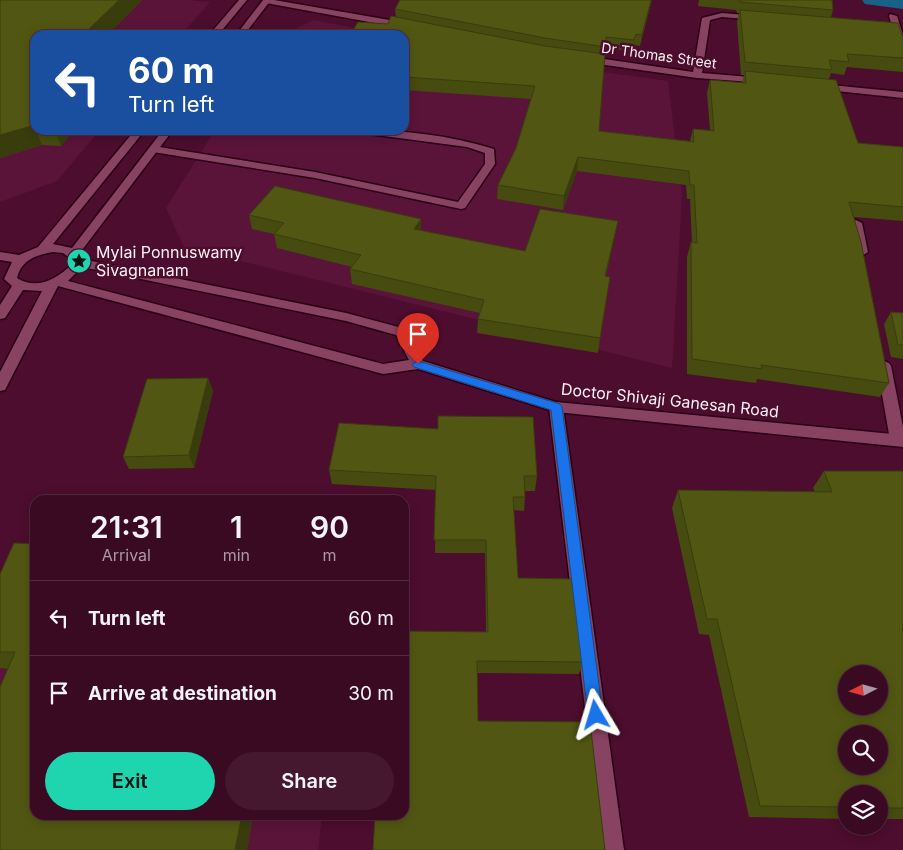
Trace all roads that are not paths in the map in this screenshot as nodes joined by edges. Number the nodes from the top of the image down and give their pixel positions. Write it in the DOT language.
graph roads {
  1 [pos="243,0"];
  2 [pos="266,0"];
  3 [pos="893,16"];
  4 [pos="770,19"];
  5 [pos="418,28"];
  6 [pos="217,30"];
  7 [pos="244,30"];
  8 [pos="887,30"];
  9 [pos="897,31"];
  10 [pos="903,49"];
  11 [pos="572,58"];
  12 [pos="697,75"];
  13 [pos="776,83"];
  14 [pos="815,86"];
  15 [pos="903,95"];
  16 [pos="136,135"];
  17 [pos="164,135"];
  18 [pos="399,135"];
  19 [pos="154,149"];
  20 [pos="856,223"];
  21 [pos="42,250"];
  22 [pos="0,256"];
  23 [pos="20,258"];
  24 [pos="74,258"];
  25 [pos="864,261"];
  26 [pos="54,284"];
  27 [pos="18,286"];
  28 [pos="0,315"];
  29 [pos="882,355"];
  30 [pos="418,364"];
  31 [pos="0,386"];
  32 [pos="556,407"];
  33 [pos="901,441"];
  34 [pos="613,850"];
  1 -- 6 [label="street"];
  2 -- 5 [label="street"];
  2 -- 7 [label="street"];
  3 -- 9 [label="street"];
  4 -- 12 [label="street"];
  8 -- 9 [label="street"];
  9 -- 10 [label="street"];
  11 -- 12 [label="street, Dr Thomas Street"];
  12 -- 13 [label="street, Dr Thomas Street"];
  14 -- 15 [label="street"];
  16 -- 21 [label="street"];
  17 -- 19 [label="street"];
  18 -- 19 [label="street"];
  19 -- 24 [label="street"];
  20 -- 25 [label="street"];
  21 -- 23 [label="street"];
  21 -- 24 [label="street"];
  22 -- 23 [label="street"];
  23 -- 27 [label="street"];
  24 -- 26 [label="street"];
  24 -- 30 [label="street"];
  26 -- 27 [label="street"];
  26 -- 30 [label="street"];
  26 -- 31 [label="street"];
  27 -- 28 [label="street"];
  29 -- 33 [label="street"];
  30 -- 32 [label="street, Doctor Shivaji Ganesan Road"];
  32 -- 33 [label="street, Doctor Shivaji Ganesan Road"];
  32 -- 34 [label="street"];
}
